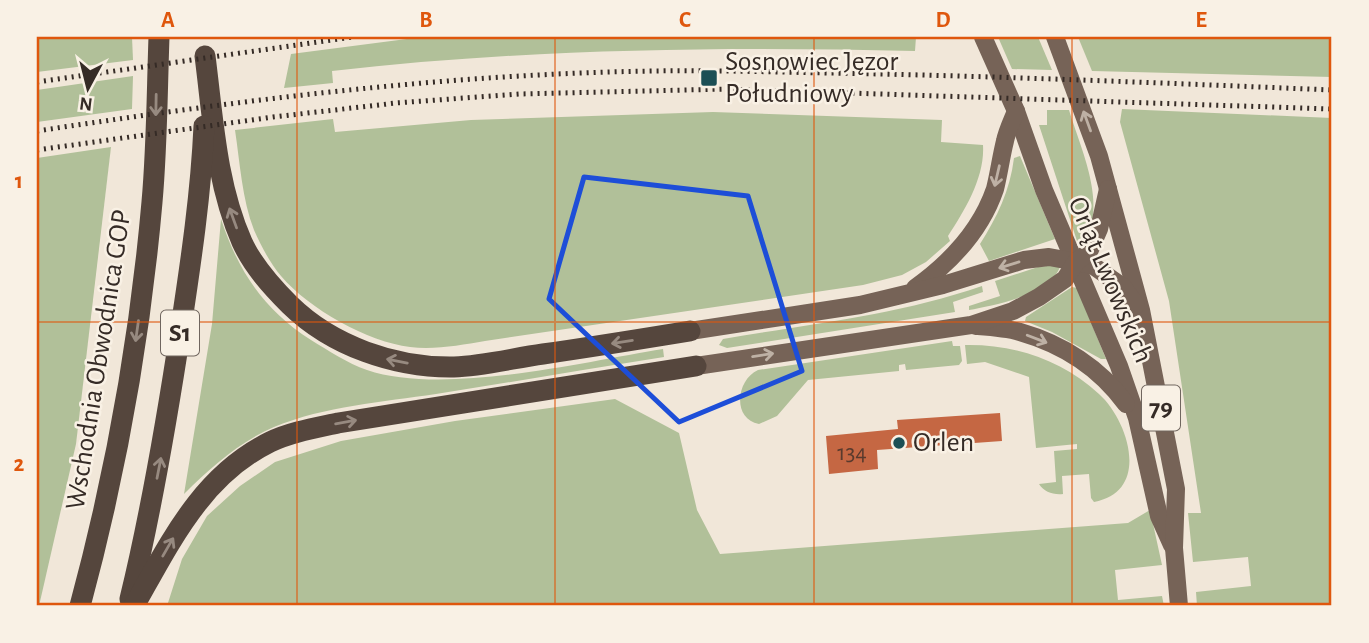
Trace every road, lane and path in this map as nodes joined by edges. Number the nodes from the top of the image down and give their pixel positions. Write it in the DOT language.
graph roads {
  1 [pos="159,37"];
  2 [pos="984,37"];
  3 [pos="1055,37"];
  4 [pos="205,46"];
  5 [pos="1017,111"];
  6 [pos="1108,186"];
  7 [pos="1076,262"];
  8 [pos="909,293"];
  9 [pos="1141,310"];
  10 [pos="971,325"];
  11 [pos="690,331"];
  12 [pos="696,366"];
  13 [pos="1137,418"];
  14 [pos="1174,548"];
  15 [pos="80,606"];
  16 [pos="128,606"];
  17 [pos="134,606"];
  18 [pos="1179,606"];
  1 -- 15 [label="highway, Wschodnia Obwodnica GOP / S1, one-way"];
  2 -- 5 [label="main road, Orląt Lwowskich / 79"];
  6 -- 3 [label="main road, Orląt Lwowskich / 79, one-way"];
  11 -- 4 [label="highway, one-way"];
  16 -- 4 [label="highway, S1, one-way"];
  5 -- 7 [label="main road, Orląt Lwowskich / 79"];
  5 -- 8 [label="main road, one-way"];
  6 -- 7 [label="main road"];
  6 -- 9 [label="main road, Orląt Lwowskich / 79"];
  7 -- 8 [label="main road, one-way"];
  7 -- 9 [label="main road"];
  7 -- 10 [label="main road"];
  7 -- 13 [label="main road, Orląt Lwowskich / 79"];
  8 -- 11 [label="main road"];
  9 -- 14 [label="main road, Orląt Lwowskich / 79"];
  12 -- 10 [label="main road, one-way"];
  10 -- 13 [label="main road, one-way"];
  17 -- 12 [label="highway, one-way"];
  13 -- 14 [label="main road, Orląt Lwowskich / 79"];
  14 -- 18 [label="main road, Orląt Lwowskich / 79"];
}
